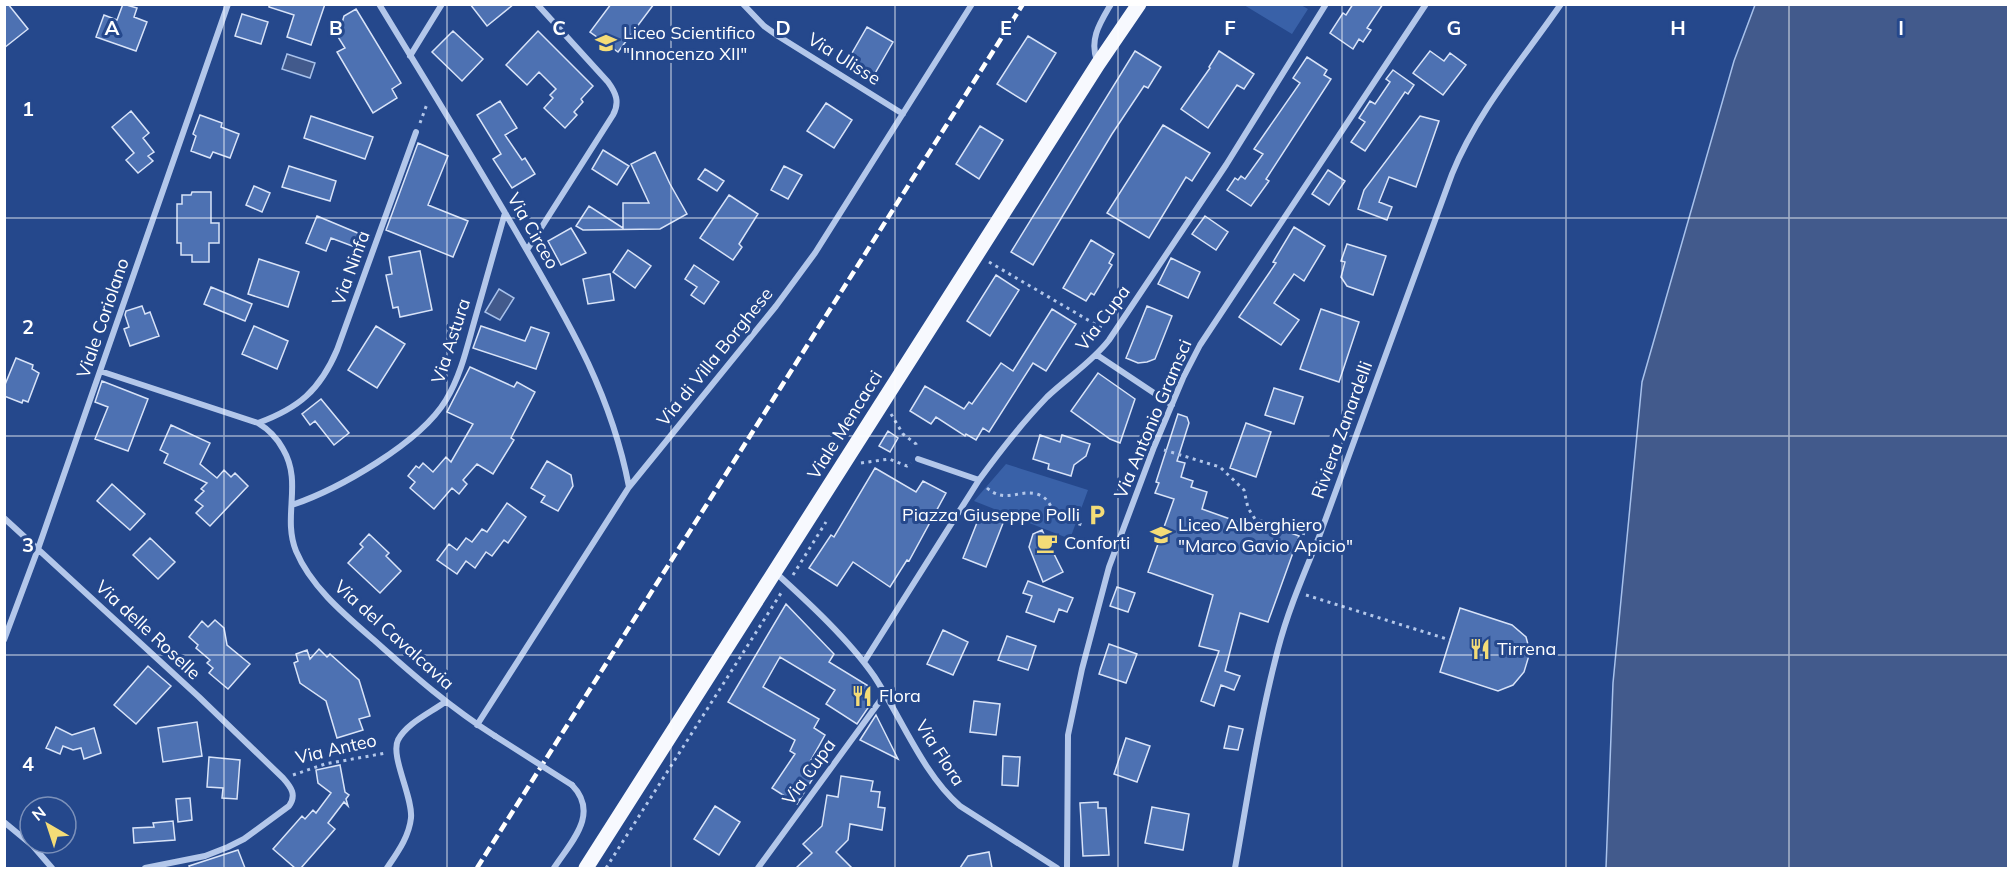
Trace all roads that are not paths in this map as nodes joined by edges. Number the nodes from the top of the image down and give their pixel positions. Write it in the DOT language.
graph roads {
  1 [pos="228,4"];
  2 [pos="379,4"];
  3 [pos="442,4"];
  4 [pos="537,4"];
  5 [pos="743,4"];
  6 [pos="972,4"];
  7 [pos="1111,4"];
  8 [pos="1139,4"];
  9 [pos="1326,4"];
  10 [pos="1426,4"];
  11 [pos="1562,4"];
  12 [pos="410,56"];
  13 [pos="1098,64"];
  14 [pos="903,114"];
  15 [pos="416,132"];
  16 [pos="505,213"];
  17 [pos="527,250"];
  18 [pos="1097,355"];
  19 [pos="100,371"];
  20 [pos="1172,405"];
  21 [pos="258,423"];
  22 [pos="918,459"];
  23 [pos="979,480"];
  24 [pos="629,487"];
  25 [pos="292,505"];
  26 [pos="4,518"];
  27 [pos="38,549"];
  28 [pos="775,572"];
  29 [pos="4,640"];
  30 [pos="864,662"];
  31 [pos="885,694"];
  32 [pos="445,702"];
  33 [pos="477,725"];
  34 [pos="4,822"];
  35 [pos="52,868"];
  36 [pos="145,868"];
  37 [pos="387,868"];
  38 [pos="554,868"];
  39 [pos="586,868"];
  40 [pos="758,868"];
  41 [pos="1057,868"];
  42 [pos="1067,868"];
  43 [pos="1235,868"];
  1 -- 19 [label="street, Viale Coriolano"];
  2 -- 12 [label="street, Via Circeo"];
  3 -- 12 [label="street"];
  4 -- 17 [label="street"];
  5 -- 14 [label="street, Via Ulisse"];
  6 -- 14 [label="street, Via di Villa Borghese"];
  7 -- 13 [label="street"];
  8 -- 13 [label="main road, Viale Mencacci"];
  9 -- 18 [label="street, Via Cupa"];
  10 -- 20 [label="street, Via Antonio Gramsci"];
  11 -- 43 [label="street, Riviera Zanardelli"];
  12 -- 16 [label="street, Via Circeo"];
  13 -- 28 [label="main road, Viale Mencacci"];
  14 -- 24 [label="street, Via di Villa Borghese"];
  15 -- 21 [label="street, Via Ninfa"];
  16 -- 17 [label="street, Via Circeo"];
  16 -- 25 [label="street, Via Astura"];
  17 -- 24 [label="street, Via Circeo"];
  18 -- 20 [label="street"];
  18 -- 23 [label="street, Via Cupa"];
  19 -- 21 [label="street, Via del Cavalcavia"];
  19 -- 27 [label="street, Viale Coriolano"];
  20 -- 42 [label="street, Via Antonio Gramsci"];
  21 -- 25 [label="street, Via del Cavalcavia"];
  22 -- 23 [label="street"];
  23 -- 30 [label="street, Via Cupa"];
  24 -- 33 [label="street, Via di Villa Borghese"];
  25 -- 32 [label="street, Via del Cavalcavia"];
  26 -- 27 [label="street, Via delle Roselle"];
  27 -- 29 [label="street, Viale Coriolano"];
  27 -- 36 [label="street, Via delle Roselle"];
  28 -- 30 [label="street, Via Flora"];
  28 -- 39 [label="main road, Viale Mencacci"];
  30 -- 31 [label="street, Via Flora"];
  31 -- 40 [label="street, Via Cupa"];
  31 -- 41 [label="street, Via Flora"];
  32 -- 33 [label="street, Via del Cavalcavia"];
  32 -- 37 [label="street"];
  33 -- 38 [label="street, Via del Cavalcavia, bridge"];
  34 -- 35 [label="street"];
}
